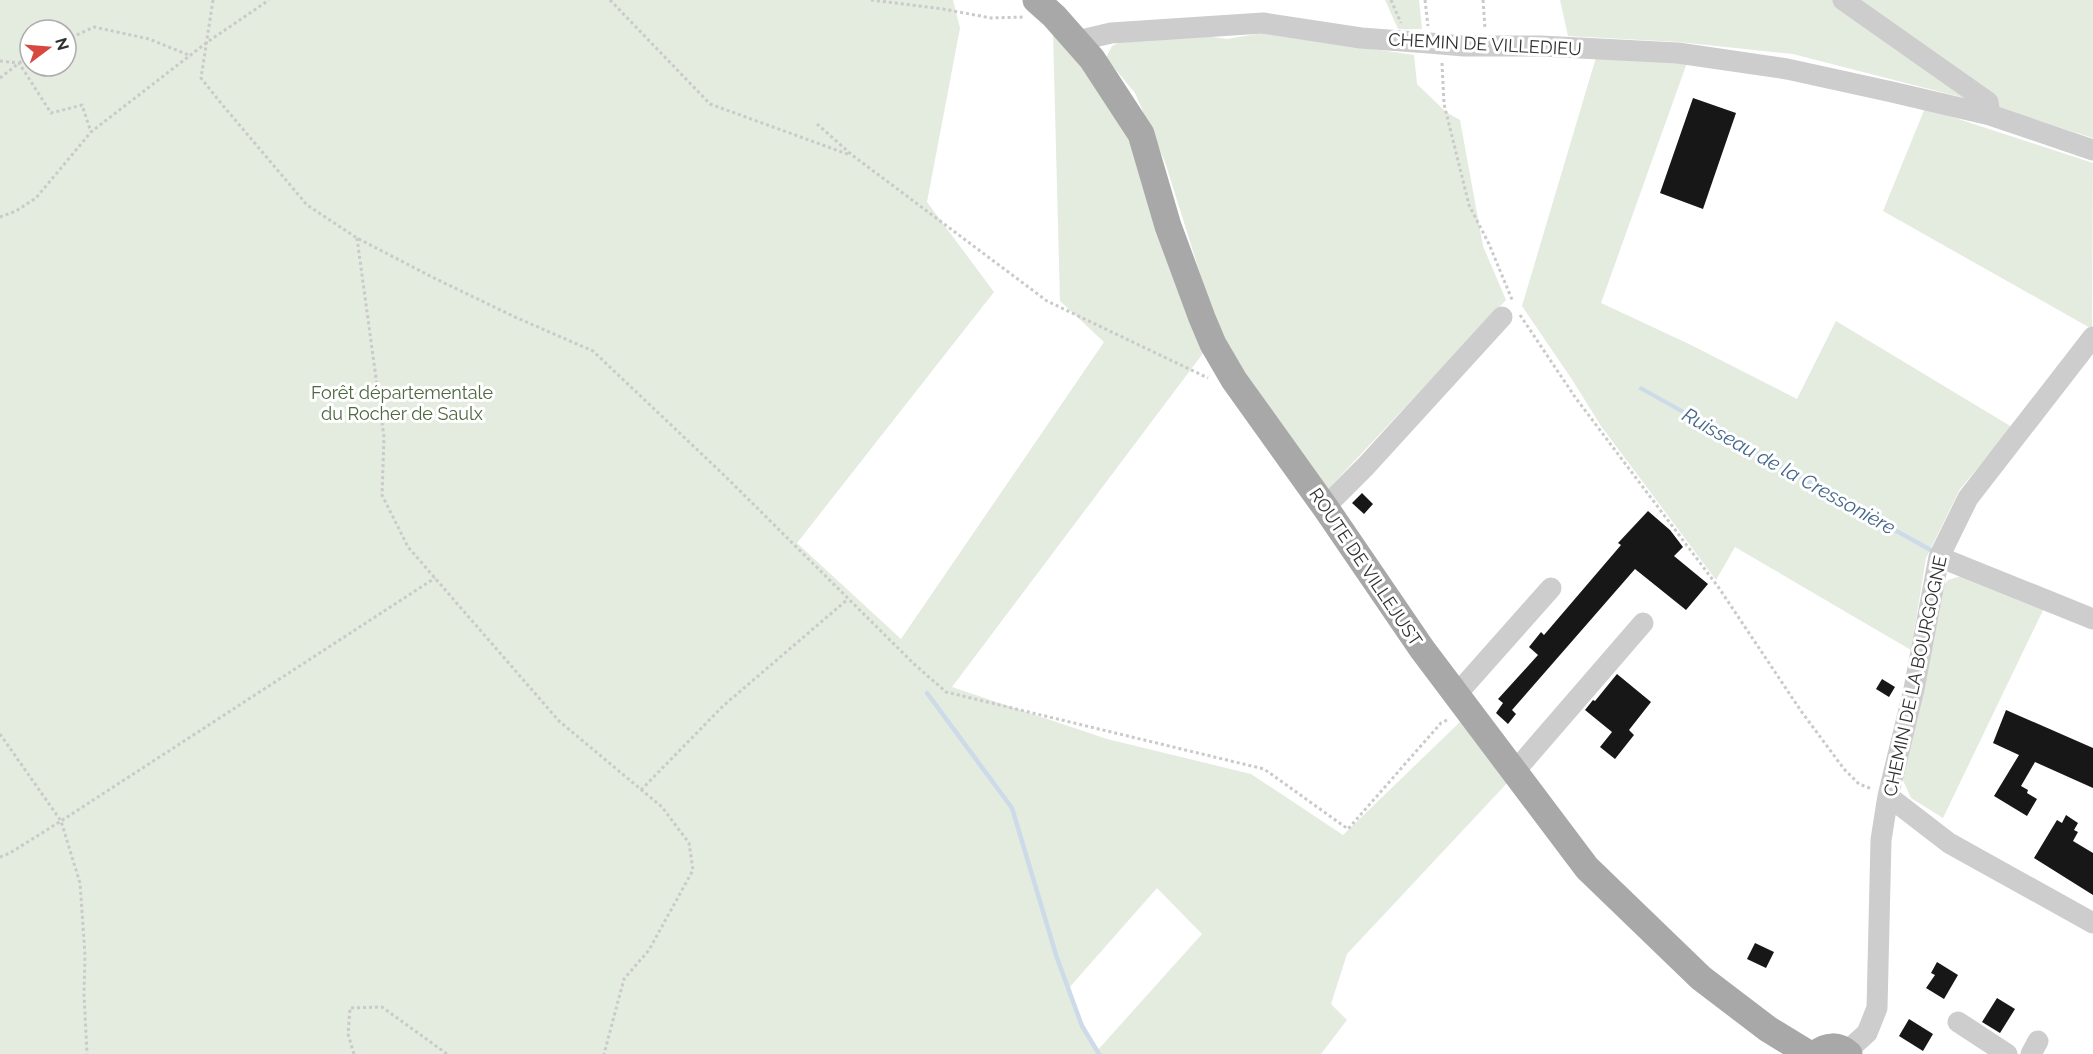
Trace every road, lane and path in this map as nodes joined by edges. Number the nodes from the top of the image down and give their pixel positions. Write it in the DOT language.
graph roads {
  1 [pos="213,0"];
  2 [pos="269,0"];
  3 [pos="610,0"];
  4 [pos="871,0"];
  5 [pos="1391,0"];
  6 [pos="1425,0"];
  7 [pos="1483,0"];
  8 [pos="1843,0"];
  9 [pos="1045,8"];
  10 [pos="78,34"];
  11 [pos="1077,41"];
  12 [pos="1426,43"];
  13 [pos="206,44"];
  14 [pos="1485,46"];
  15 [pos="191,56"];
  16 [pos="0,61"];
  17 [pos="18,63"];
  18 [pos="18,64"];
  19 [pos="0,78"];
  20 [pos="29,78"];
  21 [pos="1990,115"];
  22 [pos="817,124"];
  23 [pos="91,132"];
  24 [pos="2093,150"];
  25 [pos="852,155"];
  26 [pos="0,217"];
  27 [pos="357,238"];
  28 [pos="1502,317"];
  29 [pos="2093,338"];
  30 [pos="1234,380"];
  31 [pos="1325,507"];
  32 [pos="1940,557"];
  33 [pos="435,578"];
  34 [pos="1551,588"];
  35 [pos="848,599"];
  36 [pos="2093,619"];
  37 [pos="1643,623"];
  38 [pos="1461,702"];
  39 [pos="0,734"];
  40 [pos="1515,771"];
  41 [pos="641,790"];
  42 [pos="1888,796"];
  43 [pos="61,821"];
  44 [pos="0,857"];
  45 [pos="2093,923"];
  46 [pos="1958,1022"];
  47 [pos="1848,1053"];
  48 [pos="87,1054"];
  49 [pos="354,1054"];
  50 [pos="447,1054"];
  51 [pos="604,1054"];
  52 [pos="1809,1054"];
  53 [pos="1815,1054"];
  54 [pos="2007,1054"];
  1 -- 13 [label="path"];
  2 -- 13 [label="path"];
  3 -- 25 [label="path"];
  4 -- 9 [label="path"];
  5 -- 12 [label="path"];
  6 -- 12 [label="path"];
  7 -- 14 [label="path"];
  8 -- 21 [label="street"];
  9 -- 11 [label="main road, ROUTE DE VILLEJUST"];
  10 -- 15 [label="path"];
  11 -- 12 [label="street, CHEMIN DE VILLEDIEU"];
  11 -- 30 [label="main road, ROUTE DE VILLEJUST"];
  12 -- 14 [label="street, CHEMIN DE VILLEDIEU"];
  12 -- 42 [label="path"];
  13 -- 15 [label="path"];
  13 -- 27 [label="path"];
  14 -- 21 [label="street, CHEMIN DE VILLEDIEU"];
  15 -- 23 [label="path"];
  16 -- 17 [label="path"];
  18 -- 19 [label="path"];
  20 -- 23 [label="path"];
  21 -- 24 [label="street, CHEMIN DE VILLEDIEU"];
  22 -- 25 [label="path"];
  23 -- 26 [label="path"];
  25 -- 30 [label="path"];
  27 -- 33 [label="path"];
  27 -- 35 [label="path"];
  28 -- 31 [label="street"];
  29 -- 32 [label="street, CHEMIN DE LA BOURGOGNE"];
  30 -- 31 [label="main road, ROUTE DE VILLEJUST"];
  31 -- 38 [label="main road, ROUTE DE VILLEJUST"];
  32 -- 36 [label="street"];
  32 -- 42 [label="street, CHEMIN DE LA BOURGOGNE"];
  33 -- 41 [label="path"];
  33 -- 43 [label="path"];
  34 -- 38 [label="street"];
  35 -- 38 [label="path"];
  35 -- 41 [label="path"];
  37 -- 40 [label="street"];
  38 -- 40 [label="main road, ROUTE DE VILLEJUST"];
  39 -- 43 [label="path"];
  40 -- 52 [label="main road, ROUTE DE VILLEJUST"];
  41 -- 51 [label="path"];
  42 -- 45 [label="street"];
  42 -- 47 [label="street, CHEMIN DE LA BOURGOGNE"];
  43 -- 44 [label="path"];
  43 -- 48 [label="path"];
  46 -- 54 [label="street"];
  47 -- 53 [label="main road"];
  49 -- 50 [label="path"];
}
